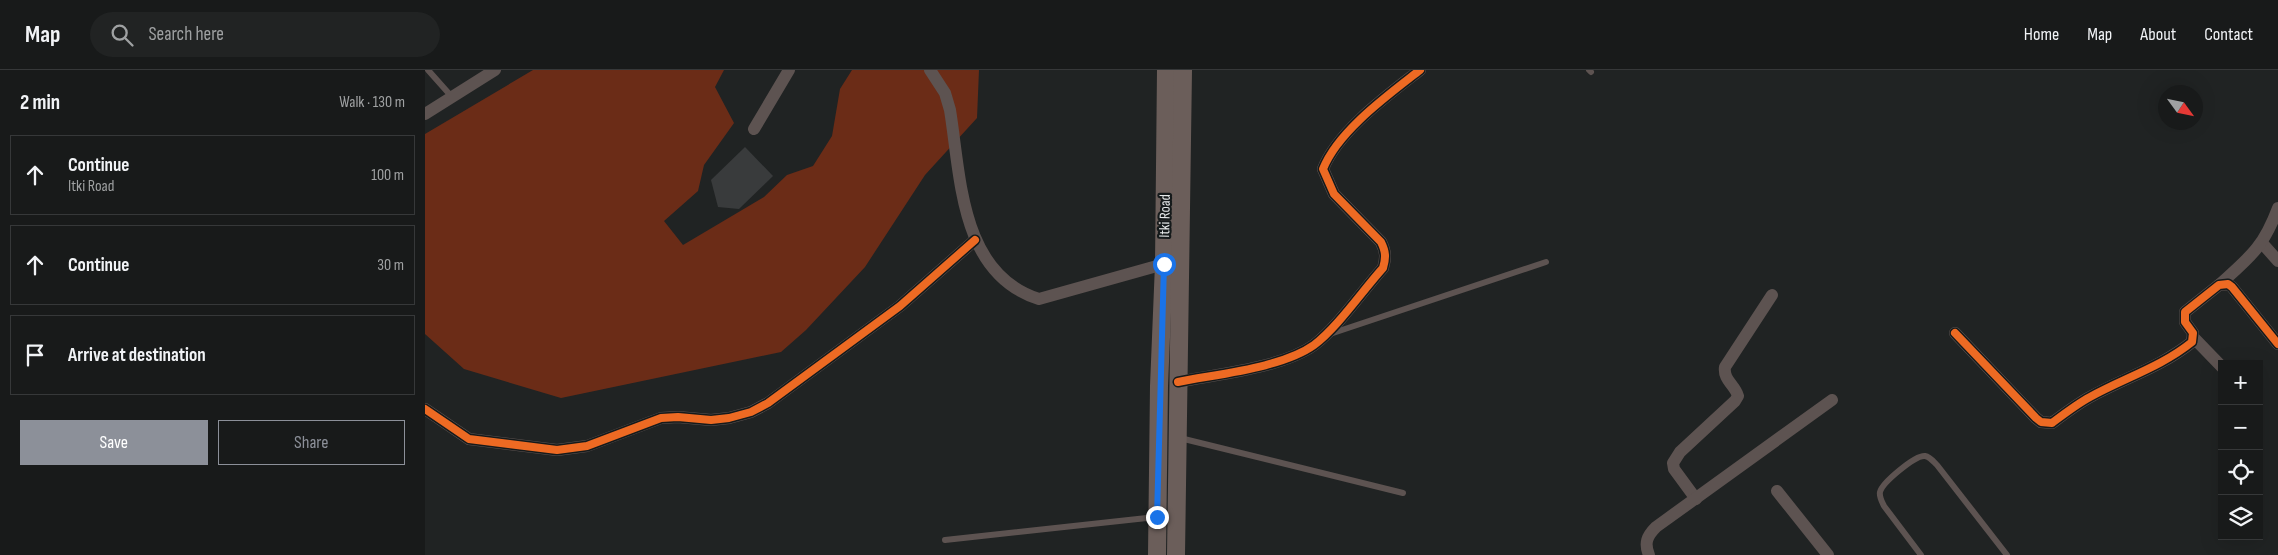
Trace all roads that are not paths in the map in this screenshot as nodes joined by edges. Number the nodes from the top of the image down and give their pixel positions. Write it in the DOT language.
graph roads {
  1 [pos="428,70"];
  2 [pos="495,70"];
  3 [pos="789,70"];
  4 [pos="930,70"];
  5 [pos="1167,70"];
  6 [pos="1183,70"];
  7 [pos="1420,70"];
  8 [pos="452,97"];
  9 [pos="425,114"];
  10 [pos="753,129"];
  11 [pos="2278,208"];
  12 [pos="975,240"];
  13 [pos="2262,243"];
  14 [pos="2278,261"];
  15 [pos="1546,262"];
  16 [pos="1164,264"];
  17 [pos="2219,285"];
  18 [pos="1772,295"];
  19 [pos="1955,333"];
  20 [pos="1324,336"];
  21 [pos="2193,338"];
  22 [pos="2278,344"];
  23 [pos="2218,362"];
  24 [pos="1178,382"];
  25 [pos="1832,400"];
  26 [pos="425,409"];
  27 [pos="1179,438"];
  28 [pos="1777,491"];
  29 [pos="1403,492"];
  30 [pos="1696,499"];
  31 [pos="1157,517"];
  32 [pos="945,540"];
  33 [pos="1157,555"];
  34 [pos="1176,555"];
  35 [pos="1649,555"];
  36 [pos="1828,555"];
  37 [pos="1921,555"];
  38 [pos="2007,555"];
  1 -- 8 [label="lane"];
  2 -- 8 [label="street"];
  3 -- 10 [label="street"];
  4 -- 12 [label="street"];
  5 -- 16 [label="main road, Itki Road"];
  6 -- 24 [label="main road"];
  7 -- 20 [label="street"];
  8 -- 9 [label="street"];
  11 -- 13 [label="street"];
  12 -- 16 [label="street"];
  12 -- 26 [label="street"];
  13 -- 14 [label="street"];
  13 -- 17 [label="street"];
  15 -- 20 [label="lane"];
  16 -- 31 [label="main road, Itki Road"];
  17 -- 21 [label="street"];
  17 -- 22 [label="street"];
  18 -- 30 [label="street"];
  19 -- 21 [label="street"];
  20 -- 24 [label="street"];
  21 -- 23 [label="street"];
  24 -- 27 [label="main road"];
  25 -- 30 [label="street"];
  27 -- 29 [label="lane"];
  27 -- 34 [label="main road"];
  28 -- 36 [label="street"];
  30 -- 35 [label="street"];
  31 -- 32 [label="lane"];
  31 -- 33 [label="main road, Itki Road"];
  37 -- 38 [label="lane"];
}
